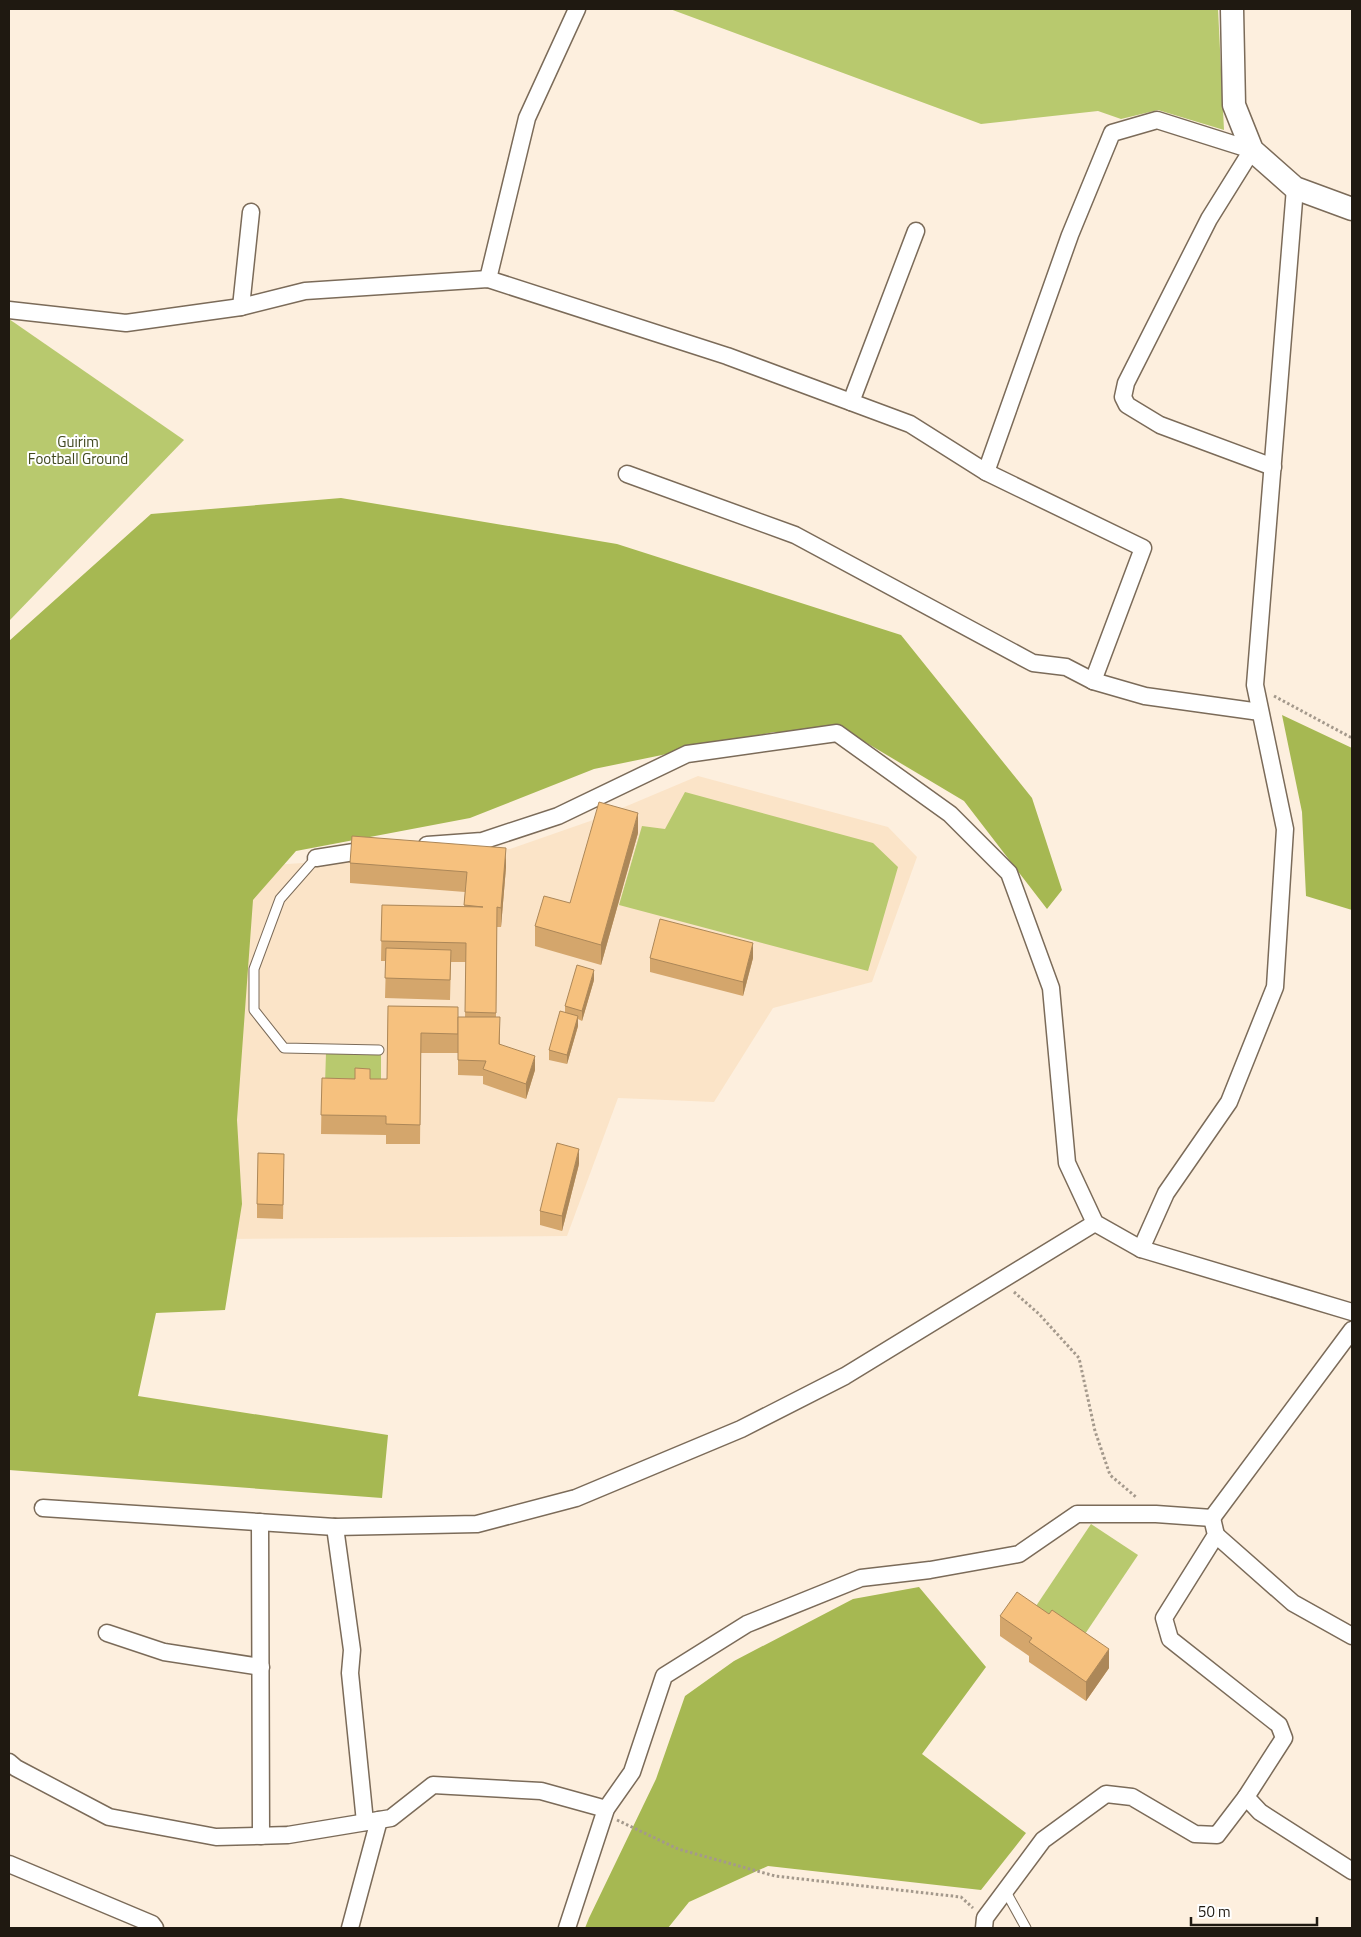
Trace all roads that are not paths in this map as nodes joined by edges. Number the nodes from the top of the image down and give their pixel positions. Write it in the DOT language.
graph roads {
  1 [pos="577,9"];
  2 [pos="1232,9"];
  3 [pos="1252,150"];
  4 [pos="1295,188"];
  5 [pos="1352,210"];
  6 [pos="251,212"];
  7 [pos="916,231"];
  8 [pos="488,279"];
  9 [pos="241,307"];
  10 [pos="9,310"];
  11 [pos="851,402"];
  12 [pos="1273,467"];
  13 [pos="986,472"];
  14 [pos="627,474"];
  15 [pos="1093,681"];
  16 [pos="1260,712"];
  17 [pos="407,846"];
  18 [pos="388,848"];
  19 [pos="316,858"];
  20 [pos="379,1050"];
  21 [pos="1095,1223"];
  22 [pos="1141,1248"];
  23 [pos="1352,1312"];
  24 [pos="1352,1330"];
  25 [pos="43,1508"];
  26 [pos="1212,1518"];
  27 [pos="260,1522"];
  28 [pos="335,1527"];
  29 [pos="1216,1535"];
  30 [pos="106,1633"];
  31 [pos="1352,1636"];
  32 [pos="261,1667"];
  33 [pos="9,1762"];
  34 [pos="1246,1797"];
  35 [pos="606,1811"];
  36 [pos="372,1821"];
  37 [pos="261,1836"];
  38 [pos="9,1864"];
  39 [pos="1352,1871"];
  40 [pos="1005,1890"];
  41 [pos="984,1923"];
  42 [pos="155,1928"];
  43 [pos="350,1928"];
  44 [pos="567,1928"];
  45 [pos="1026,1928"];
  1 -- 8 [label="street"];
  2 -- 3 [label="street"];
  3 -- 4 [label="street"];
  3 -- 12 [label="street"];
  3 -- 13 [label="street"];
  4 -- 5 [label="street"];
  4 -- 12 [label="street"];
  6 -- 9 [label="street"];
  7 -- 11 [label="street"];
  8 -- 9 [label="street"];
  8 -- 11 [label="street"];
  9 -- 10 [label="street"];
  11 -- 13 [label="street"];
  12 -- 16 [label="street"];
  13 -- 15 [label="street"];
  14 -- 15 [label="street"];
  15 -- 16 [label="street"];
  16 -- 22 [label="street"];
  17 -- 21 [label="street"];
  18 -- 19 [label="street"];
  19 -- 20 [label="lane"];
  21 -- 22 [label="street"];
  21 -- 28 [label="street"];
  22 -- 23 [label="street"];
  24 -- 26 [label="street"];
  25 -- 27 [label="street"];
  26 -- 29 [label="street"];
  26 -- 35 [label="street"];
  27 -- 28 [label="street"];
  27 -- 32 [label="street"];
  28 -- 36 [label="street"];
  29 -- 31 [label="street"];
  29 -- 34 [label="street"];
  30 -- 32 [label="street"];
  32 -- 37 [label="street"];
  33 -- 37 [label="street"];
  34 -- 39 [label="street"];
  34 -- 40 [label="street"];
  35 -- 36 [label="street"];
  35 -- 44 [label="street"];
  36 -- 37 [label="street"];
  36 -- 43 [label="street"];
  38 -- 42 [label="street"];
  40 -- 41 [label="street"];
  40 -- 45 [label="lane"];
}
